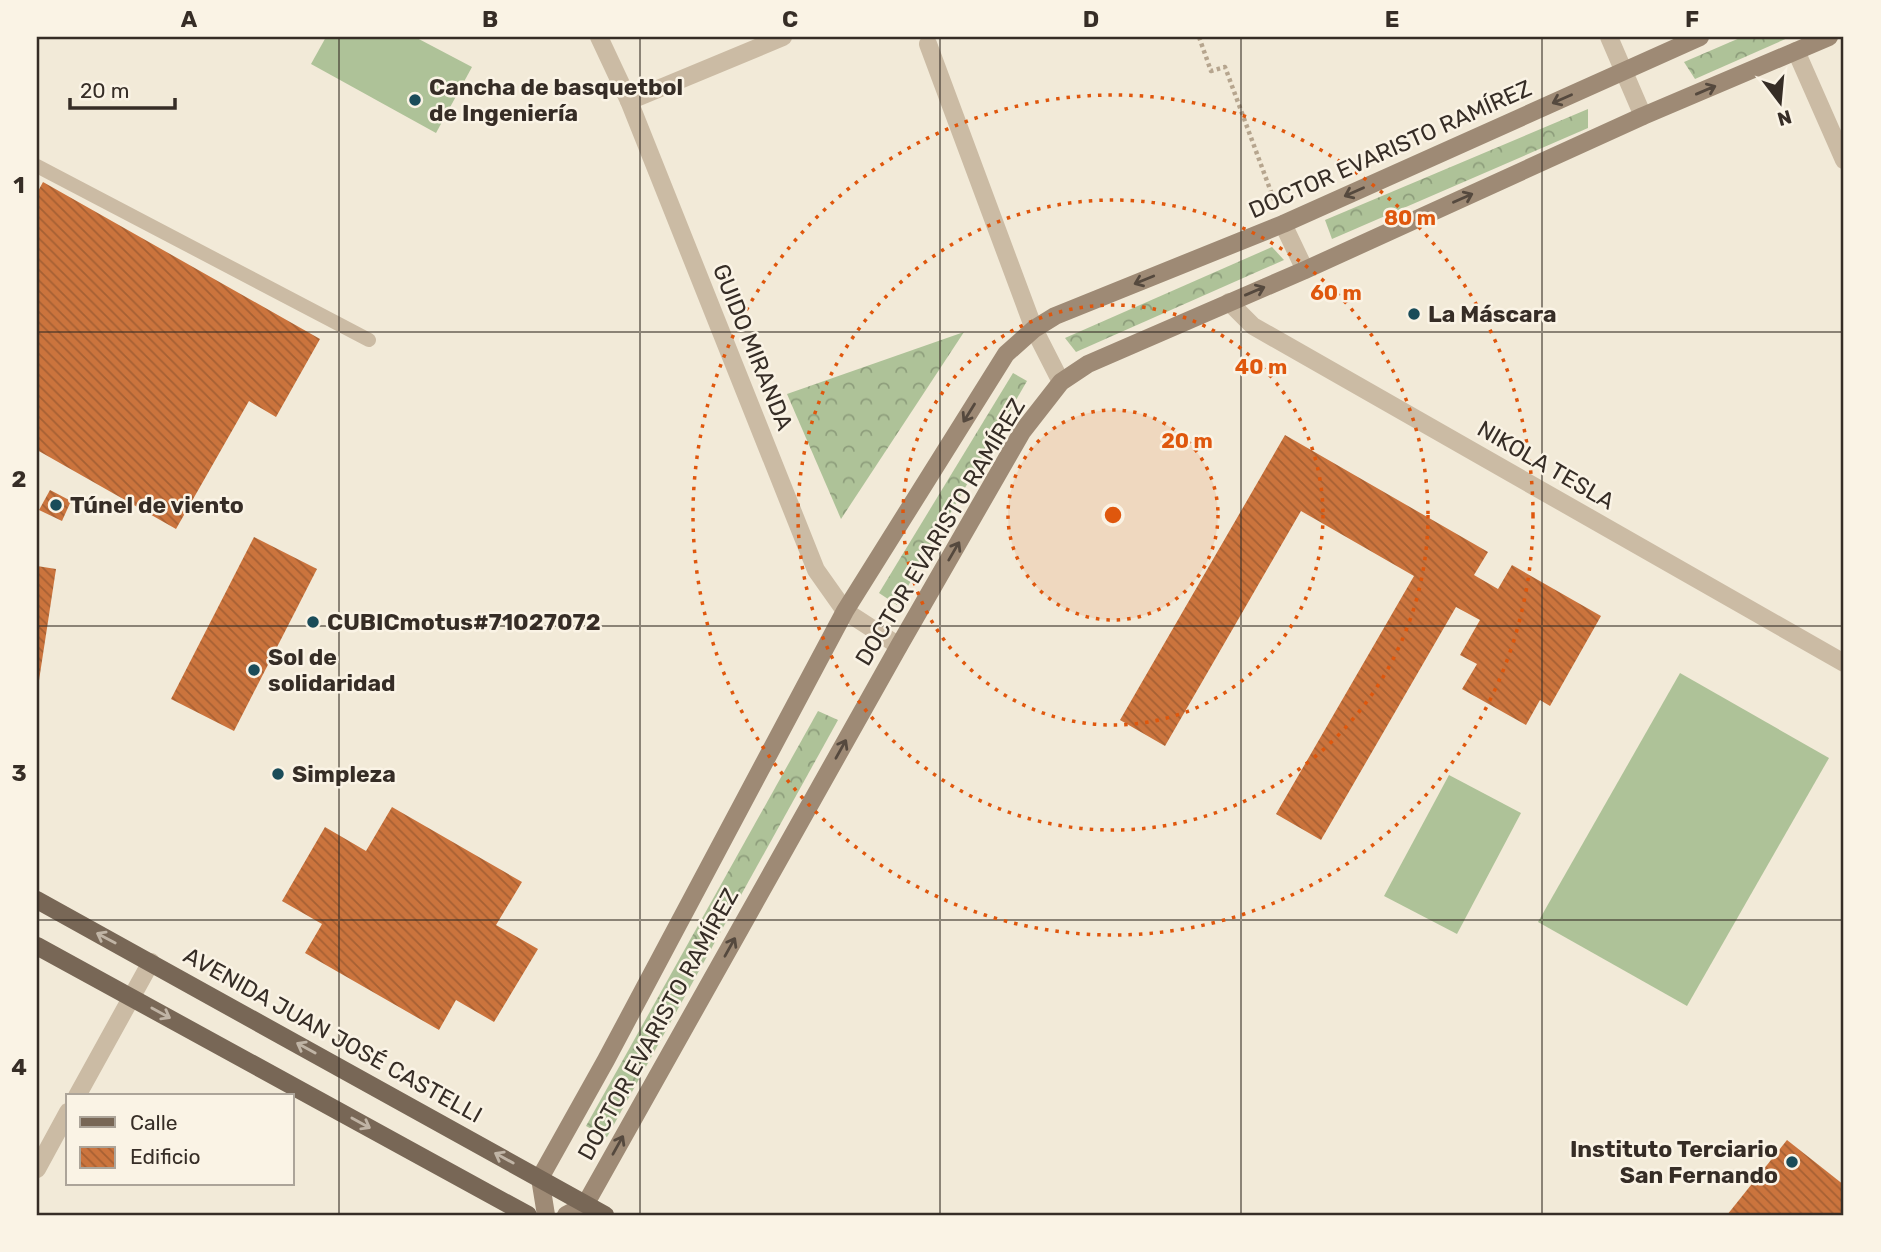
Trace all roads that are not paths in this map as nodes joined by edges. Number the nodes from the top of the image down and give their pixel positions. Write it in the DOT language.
graph roads {
  1 [pos="599,37"];
  2 [pos="783,37"];
  3 [pos="1609,37"];
  4 [pos="1700,37"];
  5 [pos="1829,37"];
  6 [pos="928,44"];
  7 [pos="1796,51"];
  8 [pos="1624,71"];
  9 [pos="629,101"];
  10 [pos="1643,116"];
  11 [pos="1844,160"];
  12 [pos="37,166"];
  13 [pos="1283,224"];
  14 [pos="1305,270"];
  15 [pos="1229,302"];
  16 [pos="1034,329"];
  17 [pos="369,341"];
  18 [pos="1061,383"];
  19 [pos="845,611"];
  20 [pos="899,646"];
  21 [pos="1844,663"];
  22 [pos="37,900"];
  23 [pos="37,946"];
  24 [pos="151,962"];
  25 [pos="131,997"];
  26 [pos="78,1094"];
  27 [pos="66,1116"];
  28 [pos="37,1169"];
  29 [pos="540,1178"];
  30 [pos="584,1205"];
  31 [pos="528,1215"];
  32 [pos="546,1215"];
  33 [pos="566,1215"];
  34 [pos="605,1215"];
  1 -- 9 [label="street, GUIDO MIRANDA"];
  2 -- 9 [label="street"];
  3 -- 8 [label="street"];
  4 -- 8 [label="main road, DOCTOR EVARISTO RAMÍREZ"];
  5 -- 7 [label="main road, DOCTOR EVARISTO RAMÍREZ"];
  6 -- 16 [label="street"];
  10 -- 7 [label="main road, DOCTOR EVARISTO RAMÍREZ, one-way"];
  7 -- 11 [label="street"];
  8 -- 10 [label="street"];
  8 -- 13 [label="main road, DOCTOR EVARISTO RAMÍREZ, one-way"];
  9 -- 19 [label="street, GUIDO MIRANDA"];
  14 -- 10 [label="main road, DOCTOR EVARISTO RAMÍREZ, one-way"];
  12 -- 17 [label="lane"];
  13 -- 14 [label="street"];
  13 -- 16 [label="main road, DOCTOR EVARISTO RAMÍREZ, one-way"];
  15 -- 14 [label="main road, DOCTOR EVARISTO RAMÍREZ, one-way"];
  15 -- 18 [label="main road, DOCTOR EVARISTO RAMÍREZ"];
  15 -- 21 [label="street, NIKOLA TESLA"];
  16 -- 18 [label="street"];
  16 -- 19 [label="main road, DOCTOR EVARISTO RAMÍREZ, one-way"];
  20 -- 18 [label="main road, DOCTOR EVARISTO RAMÍREZ, one-way"];
  19 -- 20 [label="street, GUIDO MIRANDA"];
  19 -- 29 [label="main road, DOCTOR EVARISTO RAMÍREZ"];
  30 -- 20 [label="main road, DOCTOR EVARISTO RAMÍREZ, one-way"];
  24 -- 22 [label="main road, AVENIDA JUAN JOSÉ CASTELLI, one-way"];
  23 -- 25 [label="main road"];
  24 -- 25 [label="street"];
  29 -- 24 [label="main road, AVENIDA JUAN JOSÉ CASTELLI, one-way"];
  25 -- 26 [label="street"];
  25 -- 31 [label="main road, one-way"];
  27 -- 28 [label="street"];
  29 -- 30 [label="main road, AVENIDA JUAN JOSÉ CASTELLI"];
  29 -- 32 [label="main road"];
  30 -- 33 [label="main road"];
  30 -- 34 [label="main road, AVENIDA JUAN JOSÉ CASTELLI"];
}
